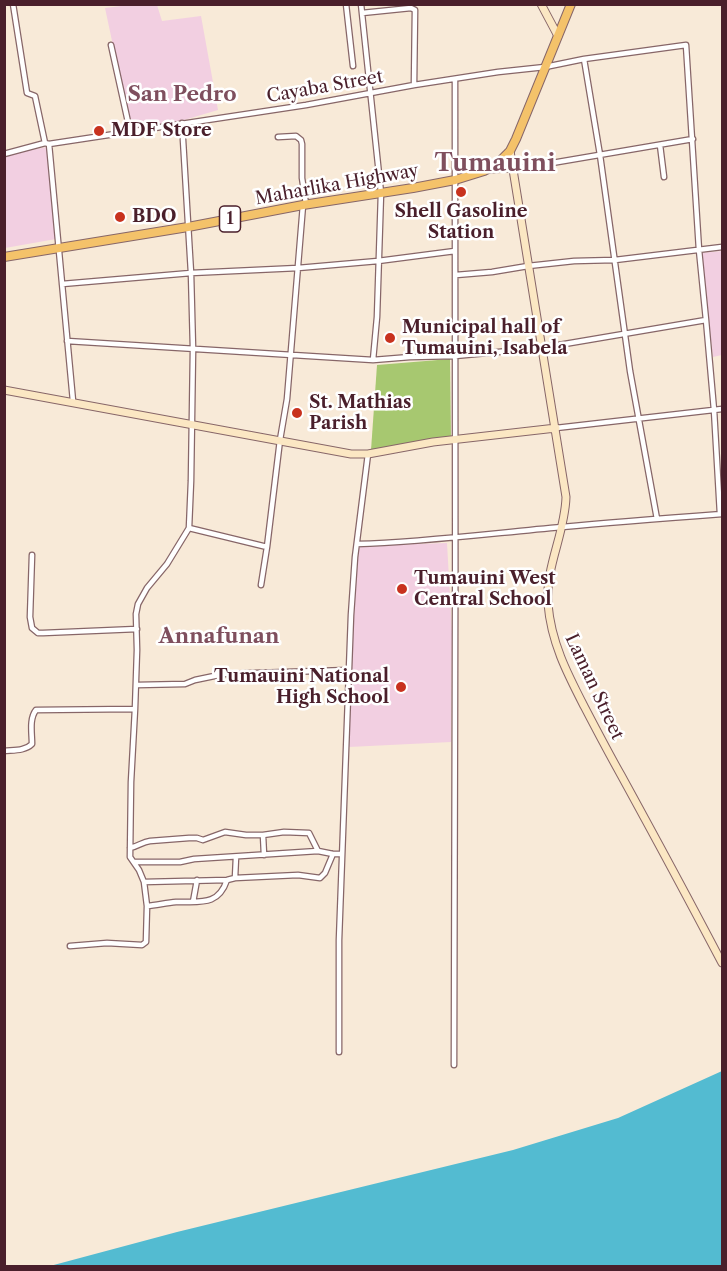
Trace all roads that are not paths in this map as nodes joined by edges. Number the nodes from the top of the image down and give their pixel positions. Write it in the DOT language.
graph roads {
  1 [pos="14,4"];
  2 [pos="346,4"];
  3 [pos="361,4"];
  4 [pos="541,4"];
  5 [pos="571,4"];
  6 [pos="362,13"];
  7 [pos="362,20"];
  8 [pos="349,21"];
  9 [pos="558,36"];
  10 [pos="111,45"];
  11 [pos="584,59"];
  12 [pos="353,66"];
  13 [pos="545,67"];
  14 [pos="455,79"];
  15 [pos="414,85"];
  16 [pos="370,93"];
  17 [pos="182,123"];
  18 [pos="130,131"];
  19 [pos="278,137"];
  20 [pos="693,139"];
  21 [pos="47,143"];
  22 [pos="660,145"];
  23 [pos="510,151"];
  24 [pos="4,154"];
  25 [pos="600,155"];
  26 [pos="512,169"];
  27 [pos="484,171"];
  28 [pos="664,177"];
  29 [pos="455,180"];
  30 [pos="381,193"];
  31 [pos="305,204"];
  32 [pos="188,227"];
  33 [pos="59,247"];
  34 [pos="723,247"];
  35 [pos="699,250"];
  36 [pos="455,251"];
  37 [pos="4,256"];
  38 [pos="615,260"];
  39 [pos="378,261"];
  40 [pos="528,266"];
  41 [pos="298,268"];
  42 [pos="190,273"];
  43 [pos="456,275"];
  44 [pos="62,284"];
  45 [pos="706,321"];
  46 [pos="626,333"];
  47 [pos="67,341"];
  48 [pos="541,348"];
  49 [pos="193,349"];
  50 [pos="291,354"];
  51 [pos="455,356"];
  52 [pos="374,360"];
  53 [pos="4,390"];
  54 [pos="73,401"];
  55 [pos="723,409"];
  56 [pos="714,410"];
  57 [pos="638,418"];
  58 [pos="192,425"];
  59 [pos="556,428"];
  60 [pos="280,440"];
  61 [pos="456,440"];
  62 [pos="368,454"];
  63 [pos="722,514"];
  64 [pos="657,519"];
  65 [pos="561,527"];
  66 [pos="189,528"];
  67 [pos="455,538"];
  68 [pos="357,544"];
  69 [pos="267,547"];
  70 [pos="33,555"];
  71 [pos="261,585"];
  72 [pos="137,629"];
  73 [pos="348,670"];
  74 [pos="136,685"];
  75 [pos="135,709"];
  76 [pos="4,751"];
  77 [pos="264,835"];
  78 [pos="130,848"];
  79 [pos="318,851"];
  80 [pos="333,854"];
  81 [pos="342,854"];
  82 [pos="264,855"];
  83 [pos="236,857"];
  84 [pos="134,862"];
  85 [pos="235,878"];
  86 [pos="197,880"];
  87 [pos="227,880"];
  88 [pos="144,882"];
  89 [pos="193,902"];
  90 [pos="147,906"];
  91 [pos="70,946"];
  92 [pos="723,963"];
  93 [pos="339,1052"];
  94 [pos="454,1065"];
  1 -- 21 [label="street"];
  2 -- 8 [label="street"];
  3 -- 6 [label="street"];
  4 -- 9 [label="main road"];
  5 -- 9 [label="main road, Maharlika Highway / 1"];
  6 -- 7 [label="street"];
  6 -- 15 [label="street"];
  7 -- 8 [label="street"];
  7 -- 16 [label="street"];
  8 -- 12 [label="street"];
  9 -- 13 [label="main road, Maharlika Highway / 1"];
  10 -- 18 [label="street"];
  11 -- 13 [label="street, Cayaba Street"];
  11 -- 20 [label="street, Cayaba Street"];
  11 -- 25 [label="street"];
  13 -- 14 [label="street, Cayaba Street"];
  13 -- 23 [label="main road, Maharlika Highway / 1"];
  14 -- 15 [label="street, Cayaba Street"];
  14 -- 29 [label="street"];
  15 -- 16 [label="street, Cayaba Street"];
  16 -- 17 [label="street, Cayaba Street"];
  16 -- 30 [label="street"];
  17 -- 18 [label="street, Cayaba Street"];
  17 -- 32 [label="street"];
  18 -- 21 [label="street, Cayaba Street"];
  19 -- 31 [label="street"];
  20 -- 22 [label="street"];
  20 -- 35 [label="street"];
  21 -- 24 [label="street, Cayaba Street"];
  21 -- 33 [label="street"];
  22 -- 25 [label="street"];
  22 -- 28 [label="street"];
  23 -- 26 [label="main road, Laman Street"];
  23 -- 27 [label="main road, Maharlika Highway / 1"];
  25 -- 26 [label="street"];
  25 -- 38 [label="street"];
  26 -- 27 [label="street"];
  26 -- 40 [label="main road, Laman Street"];
  27 -- 29 [label="main road, Maharlika Highway / 1"];
  29 -- 30 [label="main road, Maharlika Highway / 1"];
  29 -- 36 [label="street"];
  30 -- 31 [label="main road, Maharlika Highway / 1"];
  30 -- 39 [label="street"];
  31 -- 32 [label="main road, Maharlika Highway / 1"];
  31 -- 41 [label="street"];
  32 -- 33 [label="main road, Maharlika Highway / 1"];
  32 -- 42 [label="street"];
  33 -- 37 [label="main road, Maharlika Highway / 1"];
  33 -- 44 [label="street"];
  34 -- 35 [label="street"];
  35 -- 38 [label="street"];
  35 -- 45 [label="street"];
  36 -- 39 [label="street"];
  36 -- 43 [label="street"];
  38 -- 40 [label="street"];
  38 -- 46 [label="street"];
  39 -- 41 [label="street"];
  39 -- 52 [label="street"];
  40 -- 43 [label="street"];
  40 -- 48 [label="main road, Laman Street"];
  41 -- 42 [label="street"];
  41 -- 50 [label="street"];
  42 -- 44 [label="street"];
  42 -- 49 [label="street"];
  43 -- 51 [label="street"];
  44 -- 47 [label="street"];
  45 -- 46 [label="street"];
  45 -- 56 [label="street"];
  46 -- 48 [label="street"];
  46 -- 57 [label="street"];
  47 -- 49 [label="street"];
  47 -- 54 [label="street"];
  48 -- 51 [label="street"];
  48 -- 59 [label="main road, Laman Street"];
  49 -- 50 [label="street"];
  49 -- 58 [label="street"];
  50 -- 52 [label="street"];
  50 -- 60 [label="street"];
  51 -- 52 [label="street"];
  51 -- 61 [label="street"];
  53 -- 54 [label="main road"];
  54 -- 58 [label="main road"];
  55 -- 56 [label="street"];
  56 -- 57 [label="street"];
  56 -- 63 [label="street"];
  57 -- 59 [label="street"];
  57 -- 64 [label="street"];
  58 -- 60 [label="main road"];
  58 -- 66 [label="street"];
  59 -- 61 [label="main road"];
  59 -- 65 [label="main road, Laman Street"];
  60 -- 62 [label="main road"];
  60 -- 69 [label="street"];
  61 -- 62 [label="main road"];
  61 -- 67 [label="street"];
  62 -- 68 [label="street"];
  63 -- 64 [label="street"];
  64 -- 65 [label="street"];
  65 -- 67 [label="street"];
  65 -- 92 [label="main road, Laman Street"];
  66 -- 69 [label="street"];
  66 -- 72 [label="street"];
  67 -- 68 [label="street"];
  67 -- 94 [label="street"];
  68 -- 73 [label="street"];
  69 -- 71 [label="street"];
  70 -- 72 [label="street"];
  72 -- 74 [label="street"];
  73 -- 74 [label="street"];
  73 -- 81 [label="street"];
  74 -- 75 [label="street"];
  75 -- 76 [label="street"];
  75 -- 78 [label="street"];
  77 -- 78 [label="street"];
  77 -- 79 [label="street"];
  77 -- 82 [label="street"];
  78 -- 84 [label="street"];
  79 -- 80 [label="street"];
  79 -- 82 [label="street"];
  80 -- 81 [label="street"];
  80 -- 85 [label="street"];
  81 -- 93 [label="street"];
  82 -- 83 [label="street"];
  83 -- 84 [label="street"];
  83 -- 85 [label="street"];
  84 -- 88 [label="street"];
  85 -- 87 [label="street"];
  86 -- 87 [label="street"];
  86 -- 88 [label="street"];
  86 -- 89 [label="street"];
  87 -- 89 [label="street"];
  88 -- 90 [label="street"];
  89 -- 90 [label="street"];
  90 -- 91 [label="street"];
}
